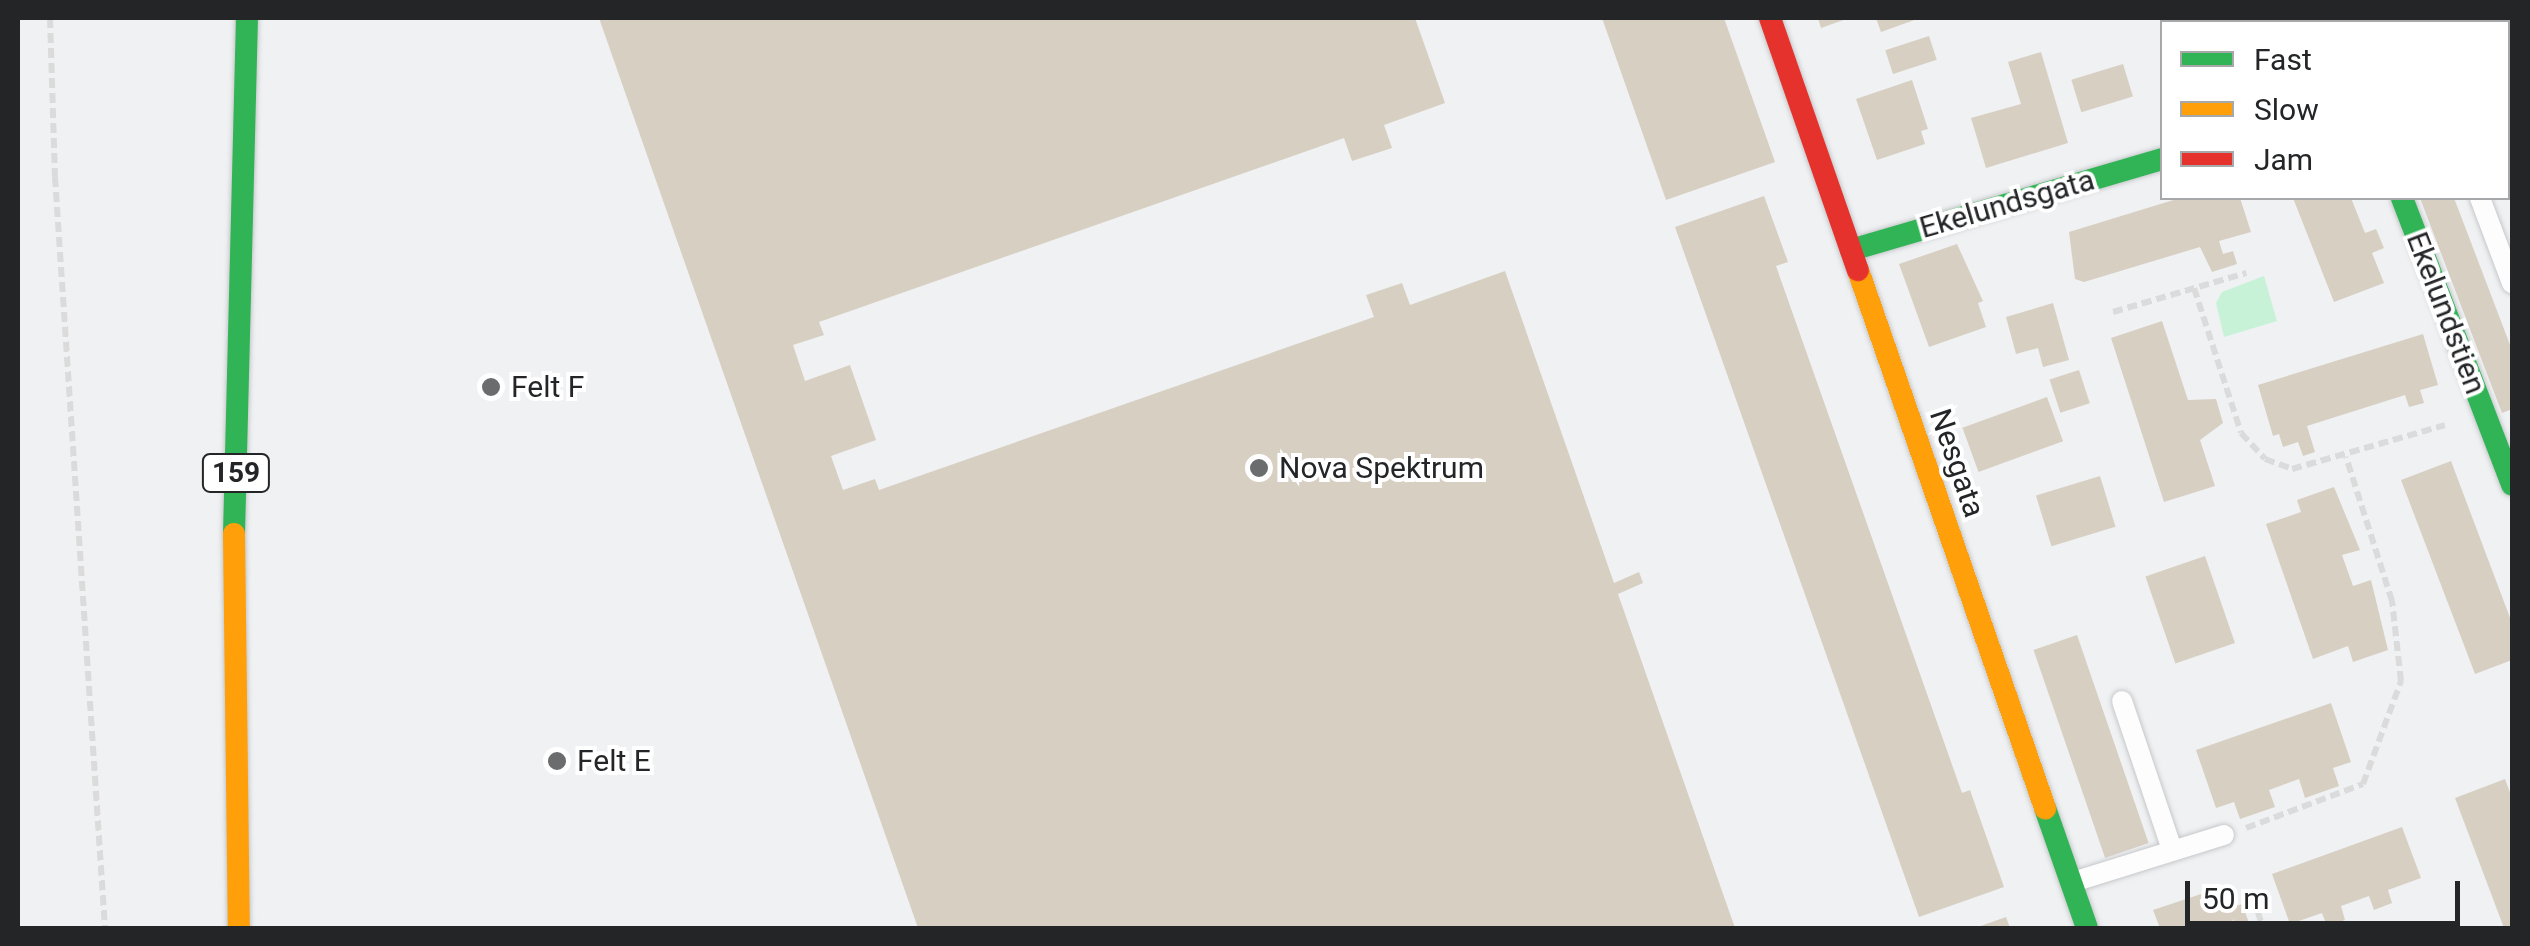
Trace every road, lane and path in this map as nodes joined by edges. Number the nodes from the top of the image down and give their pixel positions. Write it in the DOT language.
graph roads {
  1 [pos="50,18"];
  2 [pos="247,18"];
  3 [pos="1770,18"];
  4 [pos="2160,160"];
  5 [pos="2403,200"];
  6 [pos="2481,200"];
  7 [pos="1850,250"];
  8 [pos="2246,272"];
  9 [pos="2512,284"];
  10 [pos="2194,288"];
  11 [pos="2113,312"];
  12 [pos="2497,425"];
  13 [pos="2346,457"];
  14 [pos="2512,485"];
  15 [pos="2122,701"];
  16 [pos="2224,835"];
  17 [pos="2172,850"];
  18 [pos="2071,882"];
  19 [pos="2253,897"];
  20 [pos="105,928"];
  21 [pos="240,928"];
  22 [pos="2087,928"];
  23 [pos="2262,928"];
  24 [pos="2435,928"];
  25 [pos="2443,928"];
  1 -- 20 [label="path"];
  2 -- 21 [label="main road, 159"];
  3 -- 7 [label="main road, Nesgata"];
  4 -- 7 [label="main road, Ekelundsgata"];
  5 -- 12 [label="main road, Ekelundstien"];
  6 -- 9 [label="lane"];
  7 -- 18 [label="main road, Nesgata"];
  8 -- 10 [label="path"];
  10 -- 11 [label="path"];
  10 -- 13 [label="path"];
  12 -- 13 [label="path"];
  12 -- 14 [label="main road, Ekelundstien"];
  13 -- 16 [label="path"];
  15 -- 17 [label="lane"];
  16 -- 17 [label="lane"];
  17 -- 18 [label="lane"];
  18 -- 22 [label="main road, Nesgata"];
  19 -- 23 [label="path"];
  24 -- 25 [label="path"];
}
